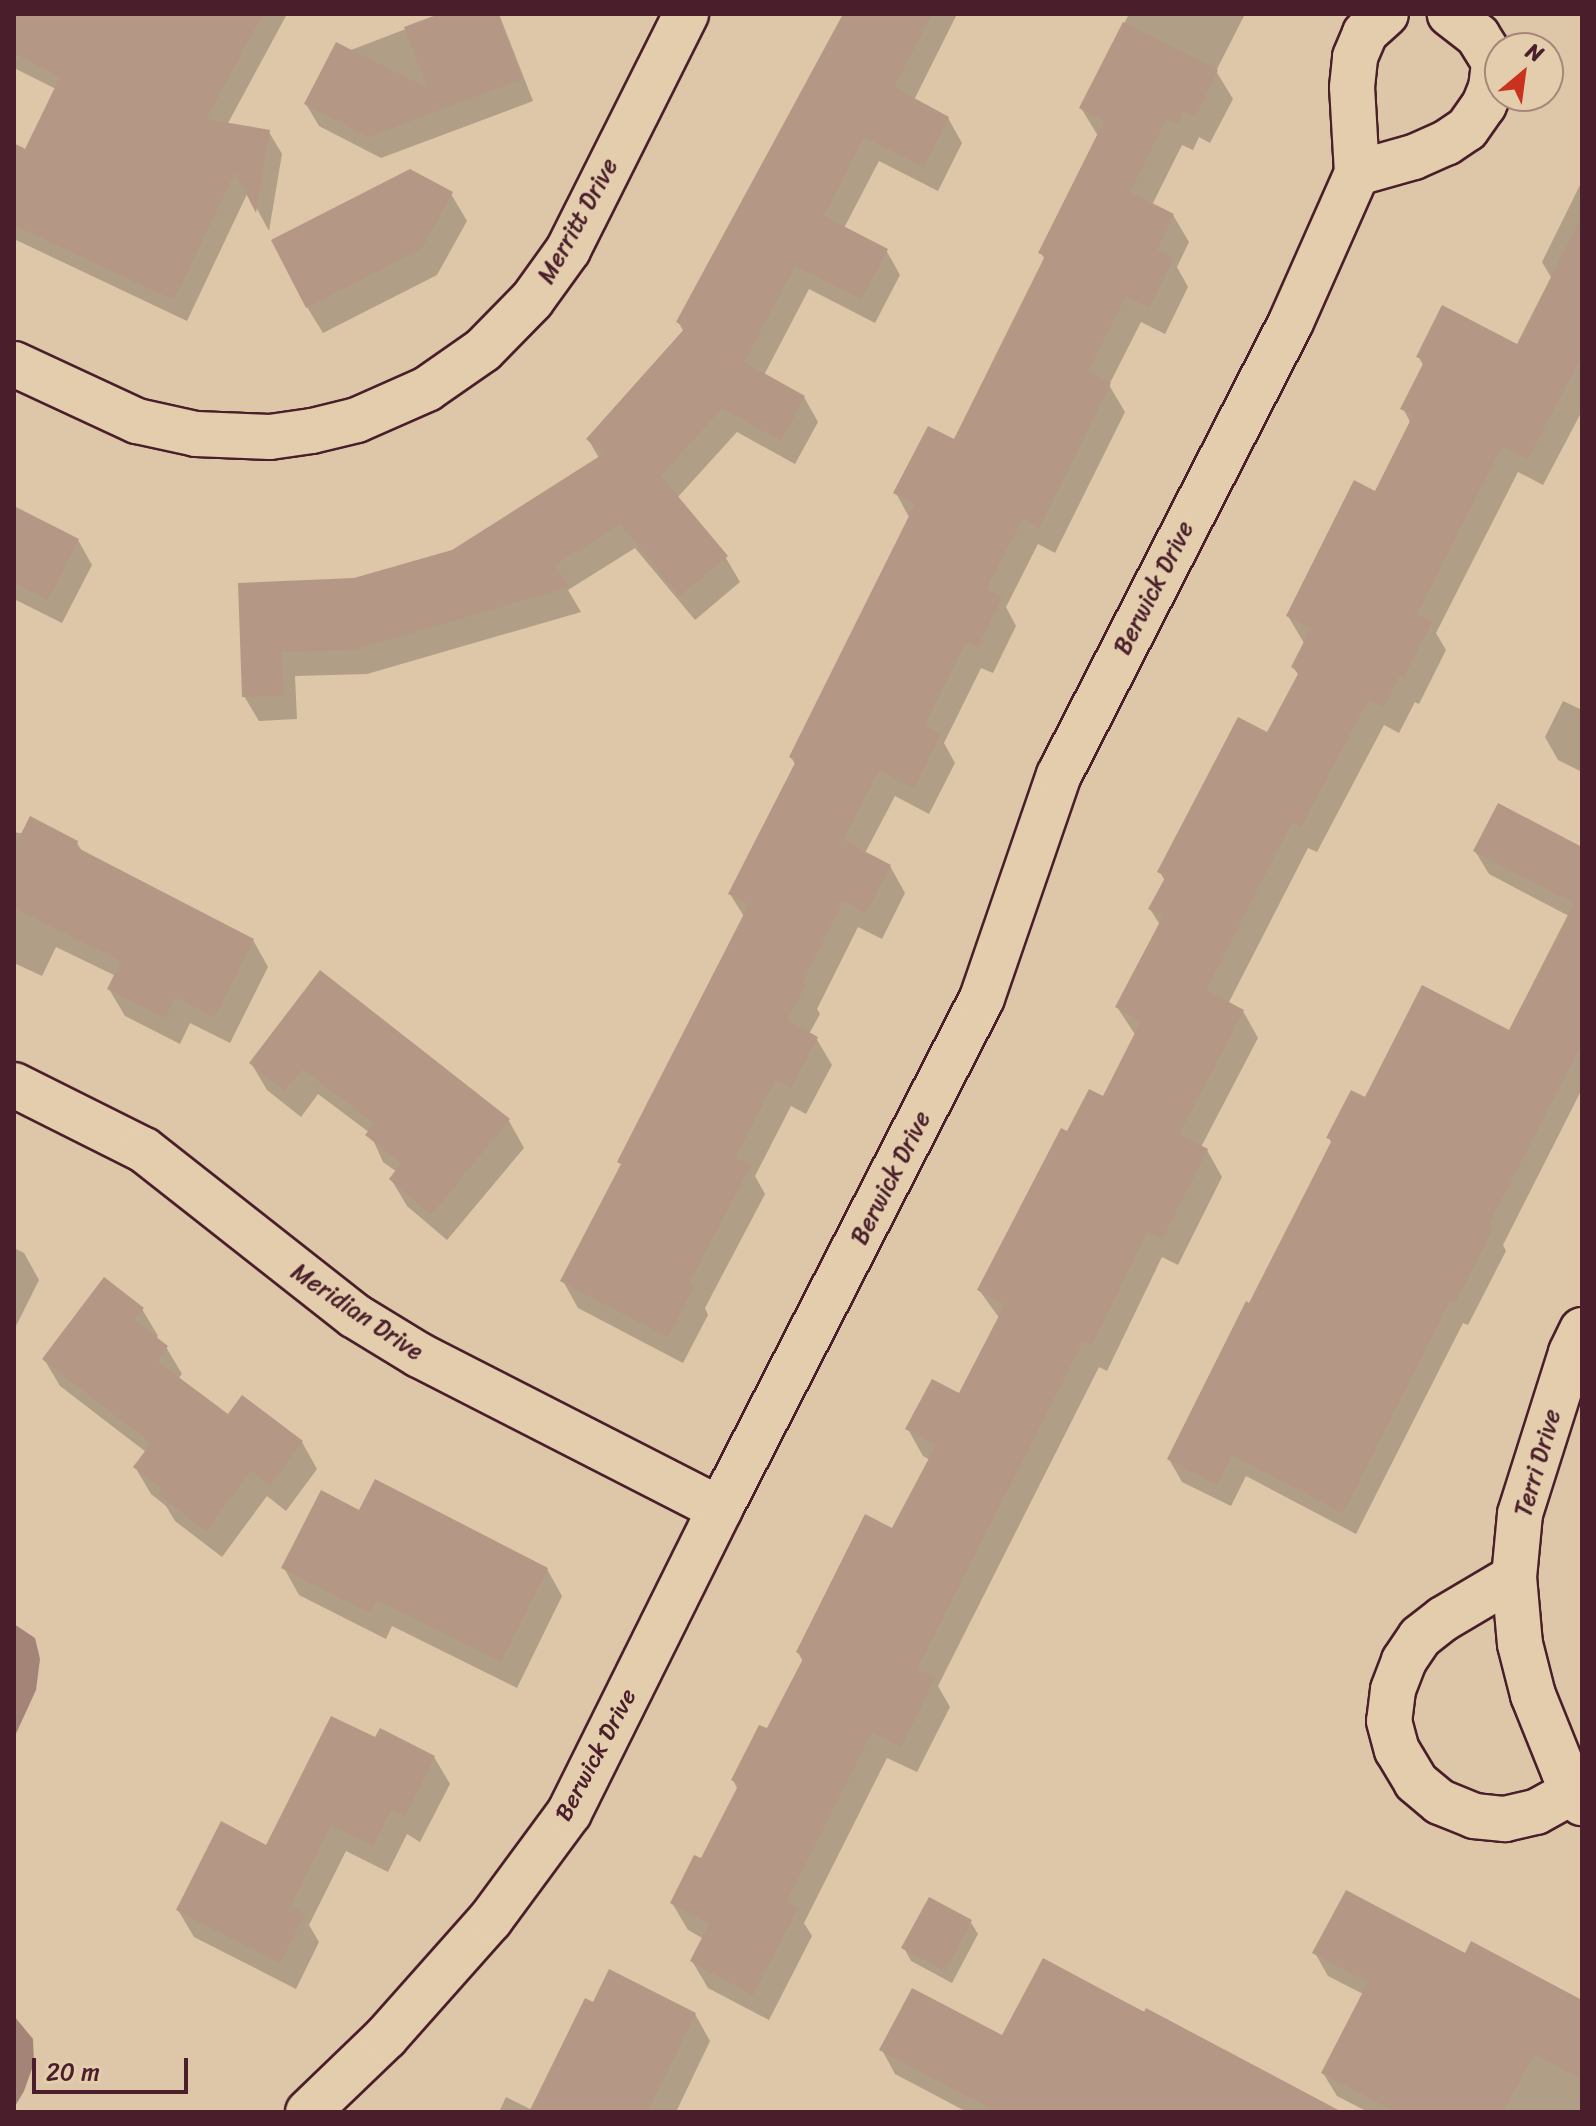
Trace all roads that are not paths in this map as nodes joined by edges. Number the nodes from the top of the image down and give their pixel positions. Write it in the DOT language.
graph roads {
  1 [pos="686,14"];
  2 [pos="1386,14"];
  3 [pos="1450,14"];
  4 [pos="1357,173"];
  5 [pos="14,364"];
  6 [pos="14,1085"];
  7 [pos="1582,1330"];
  8 [pos="720,1509"];
  9 [pos="1514,1577"];
  10 [pos="1578,1797"];
  11 [pos="308,2112"];
  1 -- 5 [label="street, Merritt Drive"];
  2 -- 4 [label="street, Berwick Drive"];
  3 -- 4 [label="street"];
  4 -- 8 [label="street, Berwick Drive"];
  6 -- 8 [label="street, Meridian Drive"];
  7 -- 9 [label="street, Terri Drive"];
  8 -- 11 [label="street, Berwick Drive"];
  9 -- 10 [label="street, Terri Drive"];
  9 -- 10 [label="street"];
}
